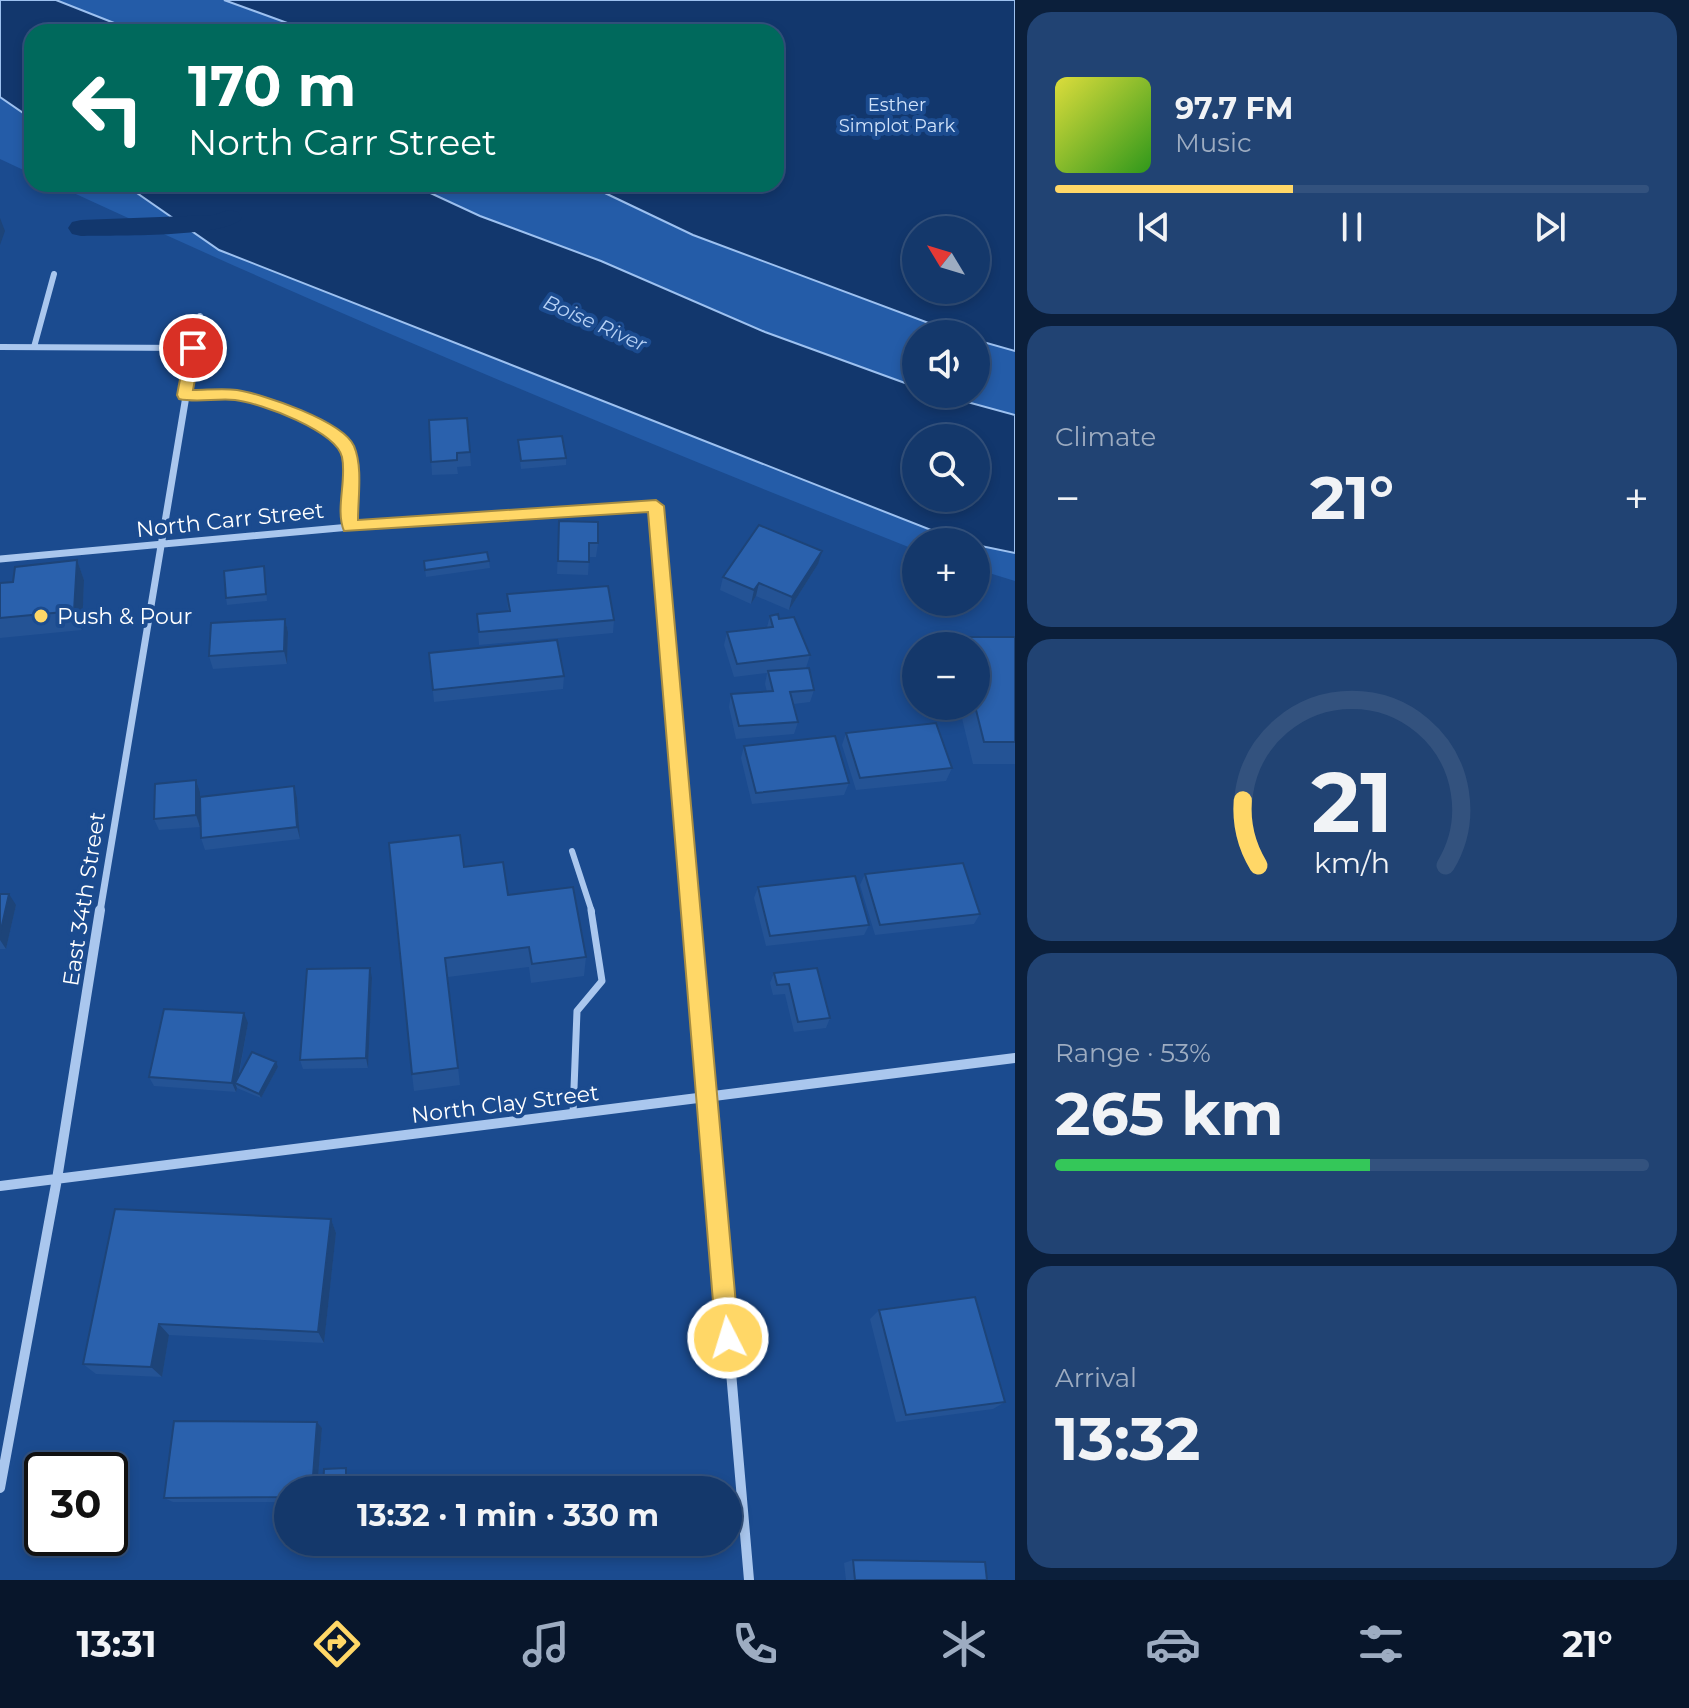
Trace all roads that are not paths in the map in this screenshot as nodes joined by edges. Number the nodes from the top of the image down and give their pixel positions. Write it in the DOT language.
graph roads {
  1 [pos="54,274"];
  2 [pos="200,316"];
  3 [pos="0,347"];
  4 [pos="34,347"];
  5 [pos="193,348"];
  6 [pos="185,395"];
  7 [pos="350,527"];
  8 [pos="159,546"];
  9 [pos="0,559"];
  10 [pos="572,851"];
  11 [pos="1015,1058"];
  12 [pos="707,1097"];
  13 [pos="573,1114"];
  14 [pos="57,1179"];
  15 [pos="0,1186"];
  16 [pos="0,1488"];
  17 [pos="749,1580"];
  1 -- 4 [label="street"];
  2 -- 5 [label="street, East 34th Street"];
  3 -- 4 [label="street"];
  4 -- 5 [label="street"];
  5 -- 6 [label="street, East 34th Street"];
  6 -- 7 [label="street"];
  6 -- 8 [label="street, East 34th Street"];
  7 -- 8 [label="street, North Carr Street"];
  7 -- 12 [label="street, North Carr Street"];
  8 -- 9 [label="street, North Carr Street"];
  8 -- 14 [label="street, East 34th Street"];
  10 -- 13 [label="lane"];
  11 -- 12 [label="street, North Clay Street"];
  12 -- 13 [label="street, North Clay Street"];
  12 -- 17 [label="street"];
  13 -- 14 [label="street, North Clay Street"];
  14 -- 15 [label="street, North Clay Street"];
  14 -- 16 [label="street, East 34th Street"];
}
